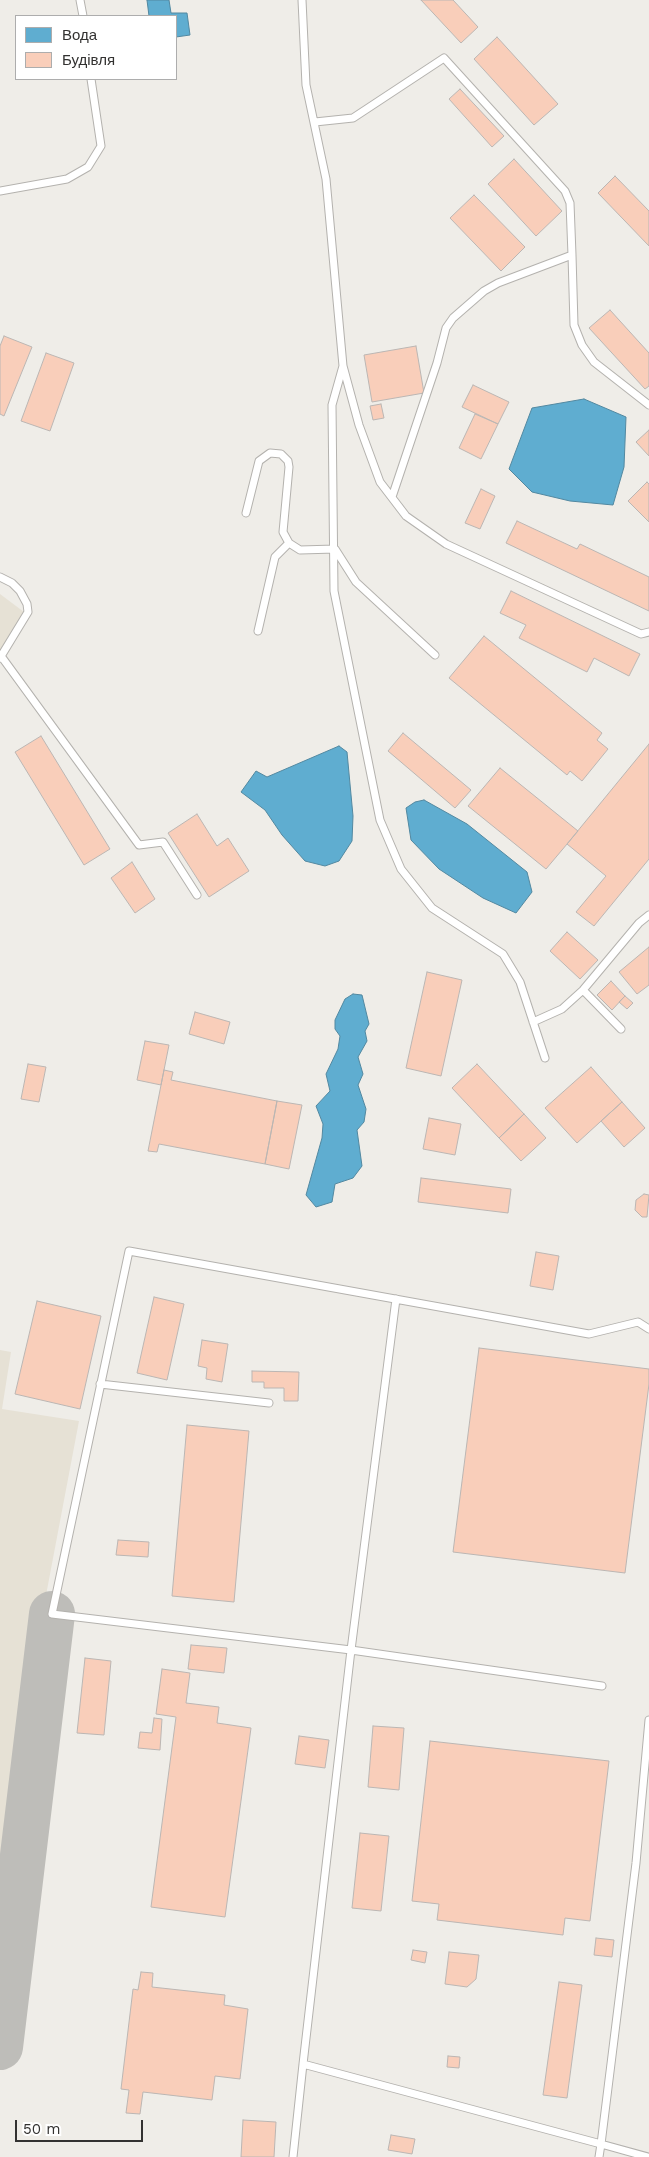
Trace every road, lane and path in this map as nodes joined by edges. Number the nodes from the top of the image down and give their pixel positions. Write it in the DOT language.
graph roads {
  1 [pos="80,0"];
  2 [pos="302,0"];
  3 [pos="83,15"];
  4 [pos="91,80"];
  5 [pos="316,122"];
  6 [pos="0,191"];
  7 [pos="572,255"];
  8 [pos="343,366"];
  9 [pos="649,405"];
  10 [pos="392,497"];
  11 [pos="246,513"];
  12 [pos="289,543"];
  13 [pos="335,550"];
  14 [pos="0,578"];
  15 [pos="258,631"];
  16 [pos="649,632"];
  17 [pos="435,655"];
  18 [pos="1,657"];
  19 [pos="196,895"];
  20 [pos="649,915"];
  21 [pos="582,990"];
  22 [pos="533,1022"];
  23 [pos="621,1029"];
  24 [pos="545,1058"];
  25 [pos="396,1300"];
  26 [pos="649,1329"];
  27 [pos="100,1384"];
  28 [pos="269,1403"];
  29 [pos="351,1650"];
  30 [pos="602,1686"];
  31 [pos="649,1720"];
  32 [pos="303,2064"];
  33 [pos="601,2144"];
  34 [pos="293,2157"];
  35 [pos="599,2157"];
  36 [pos="648,2157"];
  1 -- 3 [label="lane"];
  2 -- 5 [label="lane"];
  4 -- 6 [label="lane"];
  5 -- 7 [label="lane"];
  5 -- 8 [label="lane"];
  7 -- 9 [label="lane"];
  7 -- 10 [label="lane"];
  8 -- 10 [label="lane"];
  8 -- 13 [label="lane"];
  10 -- 16 [label="lane"];
  11 -- 12 [label="lane"];
  12 -- 13 [label="lane"];
  12 -- 15 [label="lane"];
  13 -- 17 [label="lane"];
  13 -- 22 [label="lane"];
  14 -- 18 [label="lane"];
  18 -- 19 [label="lane"];
  20 -- 21 [label="lane"];
  21 -- 22 [label="lane"];
  21 -- 23 [label="lane"];
  22 -- 24 [label="lane"];
  25 -- 26 [label="lane"];
  25 -- 27 [label="lane"];
  25 -- 29 [label="lane"];
  27 -- 28 [label="lane"];
  27 -- 29 [label="lane"];
  29 -- 30 [label="lane"];
  29 -- 32 [label="lane"];
  31 -- 33 [label="lane"];
  32 -- 33 [label="lane"];
  32 -- 34 [label="lane"];
  33 -- 35 [label="lane"];
  33 -- 36 [label="lane"];
}
